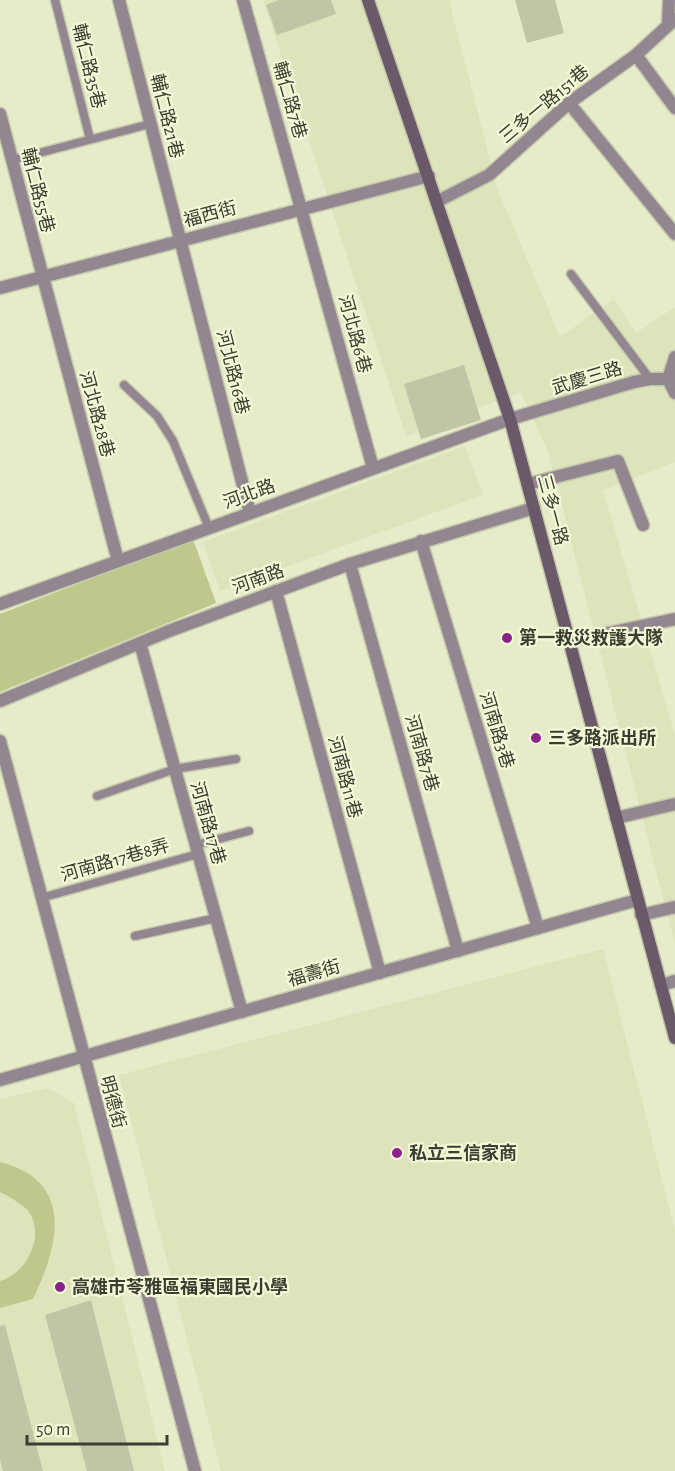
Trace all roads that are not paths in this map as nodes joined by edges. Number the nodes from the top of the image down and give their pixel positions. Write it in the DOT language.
graph roads {
  1 [pos="55,0"];
  2 [pos="119,0"];
  3 [pos="243,0"];
  4 [pos="368,0"];
  5 [pos="669,0"];
  6 [pos="671,22"];
  7 [pos="636,55"];
  8 [pos="568,103"];
  9 [pos="675,108"];
  10 [pos="0,114"];
  11 [pos="150,124"];
  12 [pos="90,140"];
  13 [pos="12,160"];
  14 [pos="429,176"];
  15 [pos="438,201"];
  16 [pos="302,209"];
  17 [pos="675,234"];
  18 [pos="180,240"];
  19 [pos="571,274"];
  20 [pos="42,276"];
  21 [pos="0,288"];
  22 [pos="675,357"];
  23 [pos="650,379"];
  24 [pos="672,379"];
  25 [pos="124,385"];
  26 [pos="675,393"];
  27 [pos="510,419"];
  28 [pos="373,468"];
  29 [pos="528,484"];
  30 [pos="534,508"];
  31 [pos="250,513"];
  32 [pos="643,525"];
  33 [pos="209,528"];
  34 [pos="421,541"];
  35 [pos="118,561"];
  36 [pos="350,564"];
  37 [pos="276,591"];
  38 [pos="0,604"];
  39 [pos="675,619"];
  40 [pos="570,641"];
  41 [pos="140,644"];
  42 [pos="0,701"];
  43 [pos="0,741"];
  44 [pos="236,759"];
  45 [pos="175,770"];
  46 [pos="98,796"];
  47 [pos="675,804"];
  48 [pos="616,818"];
  49 [pos="249,831"];
  50 [pos="197,850"];
  51 [pos="41,898"];
  52 [pos="637,900"];
  53 [pos="675,907"];
  54 [pos="641,915"];
  55 [pos="216,918"];
  56 [pos="537,928"];
  57 [pos="135,936"];
  58 [pos="458,951"];
  59 [pos="380,973"];
  60 [pos="675,981"];
  61 [pos="661,985"];
  62 [pos="242,1012"];
  63 [pos="675,1038"];
  64 [pos="83,1058"];
  65 [pos="0,1080"];
  66 [pos="195,1471"];
  1 -- 12 [label="lane, 輔仁路35巷"];
  2 -- 11 [label="street, 輔仁路21巷"];
  3 -- 16 [label="street, 輔仁路7巷"];
  4 -- 14 [label="street, 三多一路"];
  5 -- 6 [label="street, 三多一路151巷"];
  6 -- 7 [label="street, 三多一路151巷"];
  7 -- 8 [label="street, 三多一路151巷"];
  7 -- 9 [label="street"];
  8 -- 15 [label="street, 三多一路151巷"];
  8 -- 17 [label="street"];
  10 -- 13 [label="street, 輔仁路55巷"];
  11 -- 12 [label="lane"];
  11 -- 18 [label="street, 輔仁路21巷"];
  12 -- 13 [label="lane"];
  13 -- 20 [label="street, 輔仁路55巷"];
  14 -- 15 [label="street, 三多一路"];
  14 -- 16 [label="street, 福西街"];
  15 -- 27 [label="street, 三多一路"];
  16 -- 18 [label="street, 福西街"];
  16 -- 28 [label="street, 河北路6巷"];
  18 -- 20 [label="street, 福西街"];
  18 -- 31 [label="street, 河北路16巷"];
  19 -- 23 [label="lane"];
  20 -- 21 [label="street, 福西街"];
  20 -- 35 [label="street, 河北路28巷"];
  22 -- 24 [label="street"];
  23 -- 24 [label="street, 武慶三路"];
  23 -- 27 [label="street, 武慶三路"];
  24 -- 26 [label="street"];
  25 -- 33 [label="lane"];
  27 -- 28 [label="street, 河北路"];
  27 -- 29 [label="street, 三多一路"];
  28 -- 31 [label="street, 河北路"];
  29 -- 30 [label="street, 三多一路"];
  29 -- 32 [label="street"];
  30 -- 34 [label="street, 河南路"];
  30 -- 40 [label="street, 三多一路"];
  31 -- 33 [label="street, 河北路"];
  33 -- 35 [label="street, 河北路"];
  34 -- 36 [label="street, 河南路"];
  34 -- 56 [label="street, 河南路3巷"];
  35 -- 38 [label="street, 河北路"];
  36 -- 37 [label="street, 河南路"];
  36 -- 58 [label="street, 河南路7巷"];
  37 -- 41 [label="street, 河南路"];
  37 -- 59 [label="street, 河南路11巷"];
  39 -- 40 [label="street"];
  40 -- 48 [label="street, 三多一路"];
  41 -- 42 [label="street, 河南路"];
  41 -- 45 [label="street, 河南路17巷"];
  43 -- 51 [label="street, 明德街"];
  44 -- 45 [label="lane"];
  45 -- 46 [label="lane"];
  45 -- 50 [label="street, 河南路17巷"];
  47 -- 48 [label="street"];
  48 -- 52 [label="street, 三多一路"];
  49 -- 50 [label="lane, 河南路17巷8弄"];
  50 -- 51 [label="lane, 河南路17巷8弄"];
  50 -- 55 [label="street, 河南路17巷"];
  51 -- 64 [label="street, 明德街"];
  52 -- 54 [label="street, 三多一路"];
  52 -- 56 [label="street, 福壽街"];
  53 -- 54 [label="street"];
  54 -- 61 [label="street, 三多一路"];
  55 -- 57 [label="lane"];
  55 -- 62 [label="street, 河南路17巷"];
  56 -- 58 [label="street, 福壽街"];
  58 -- 59 [label="street, 福壽街"];
  59 -- 62 [label="street, 福壽街"];
  60 -- 61 [label="street"];
  61 -- 63 [label="street, 三多一路"];
  62 -- 64 [label="street, 福壽街"];
  64 -- 65 [label="street, 福壽街"];
  64 -- 66 [label="street, 明德街"];
}
